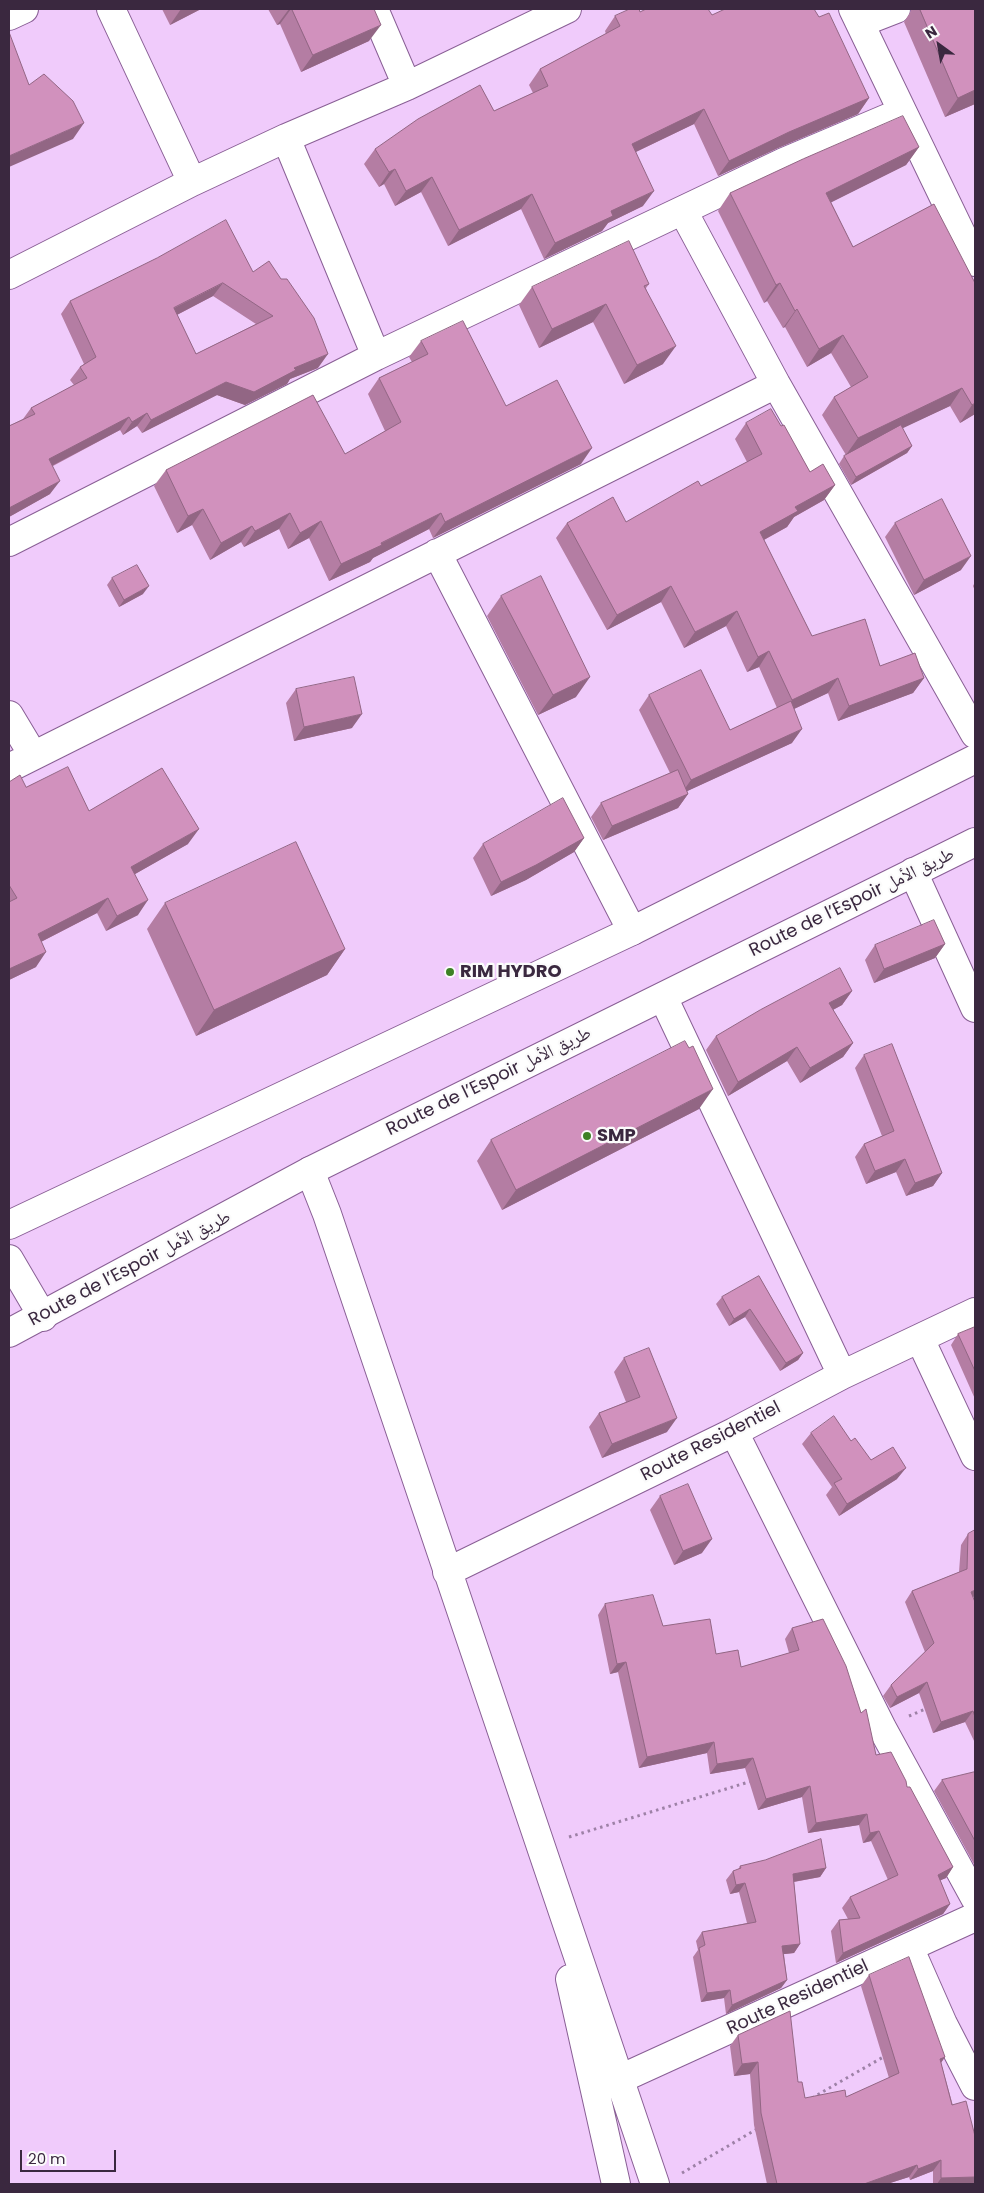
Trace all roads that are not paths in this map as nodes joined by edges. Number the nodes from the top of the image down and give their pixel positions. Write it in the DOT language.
graph roads {
  1 [pos="24,9"];
  2 [pos="111,9"];
  3 [pos="374,9"];
  4 [pos="567,9"];
  5 [pos="896,9"];
  6 [pos="9,16"];
  7 [pos="857,16"];
  8 [pos="407,86"];
  9 [pos="902,112"];
  10 [pos="286,138"];
  11 [pos="192,182"];
  12 [pos="683,211"];
  13 [pos="968,234"];
  14 [pos="975,262"];
  15 [pos="9,275"];
  16 [pos="376,356"];
  17 [pos="776,384"];
  18 [pos="9,542"];
  19 [pos="437,553"];
  20 [pos="9,715"];
  21 [pos="975,734"];
  22 [pos="33,755"];
  23 [pos="975,759"];
  24 [pos="9,768"];
  25 [pos="975,842"];
  26 [pos="913,872"];
  27 [pos="632,931"];
  28 [pos="662,997"];
  29 [pos="975,1008"];
  30 [pos="310,1171"];
  31 [pos="9,1225"];
  32 [pos="9,1260"];
  33 [pos="975,1312"];
  34 [pos="43,1317"];
  35 [pos="9,1334"];
  36 [pos="920,1339"];
  37 [pos="842,1375"];
  38 [pos="734,1432"];
  39 [pos="975,1456"];
  40 [pos="447,1572"];
  41 [pos="540,1846"];
  42 [pos="975,1898"];
  43 [pos="975,1917"];
  44 [pos="909,1947"];
  45 [pos="620,2079"];
  46 [pos="975,2086"];
  47 [pos="667,2179"];
  48 [pos="616,2184"];
  1 -- 6 [label="main road"];
  2 -- 11 [label="main road"];
  3 -- 8 [label="main road"];
  4 -- 8 [label="main road"];
  5 -- 7 [label="main road"];
  7 -- 9 [label="main road"];
  8 -- 10 [label="main road"];
  9 -- 12 [label="main road"];
  9 -- 13 [label="main road"];
  10 -- 11 [label="main road"];
  10 -- 16 [label="main road"];
  11 -- 15 [label="main road"];
  12 -- 16 [label="main road"];
  12 -- 17 [label="main road"];
  13 -- 14 [label="main road"];
  16 -- 18 [label="main road"];
  17 -- 19 [label="main road"];
  17 -- 21 [label="main road"];
  19 -- 22 [label="main road"];
  19 -- 27 [label="main road"];
  20 -- 22 [label="main road"];
  22 -- 24 [label="main road"];
  23 -- 27 [label="main road"];
  25 -- 26 [label="main road, Route de l’Espoir طريق الأمل"];
  26 -- 28 [label="main road, Route de l’Espoir طريق الأمل"];
  26 -- 29 [label="main road"];
  27 -- 31 [label="main road"];
  28 -- 30 [label="main road, Route de l’Espoir طريق الأمل"];
  28 -- 37 [label="main road"];
  30 -- 34 [label="main road, Route de l’Espoir طريق الأمل"];
  30 -- 40 [label="main road"];
  32 -- 34 [label="main road"];
  33 -- 36 [label="main road, Route Residentiel"];
  34 -- 35 [label="main road, Route de l’Espoir طريق الأمل"];
  36 -- 37 [label="main road, Route Residentiel"];
  36 -- 39 [label="main road"];
  37 -- 38 [label="main road, Route Residentiel"];
  38 -- 40 [label="main road, Route Residentiel"];
  38 -- 42 [label="main road"];
  40 -- 41 [label="main road"];
  41 -- 45 [label="main road"];
  41 -- 48 [label="main road"];
  43 -- 44 [label="main road, Route Residentiel"];
  44 -- 45 [label="main road, Route Residentiel"];
  44 -- 46 [label="main road"];
  45 -- 47 [label="main road"];
}
